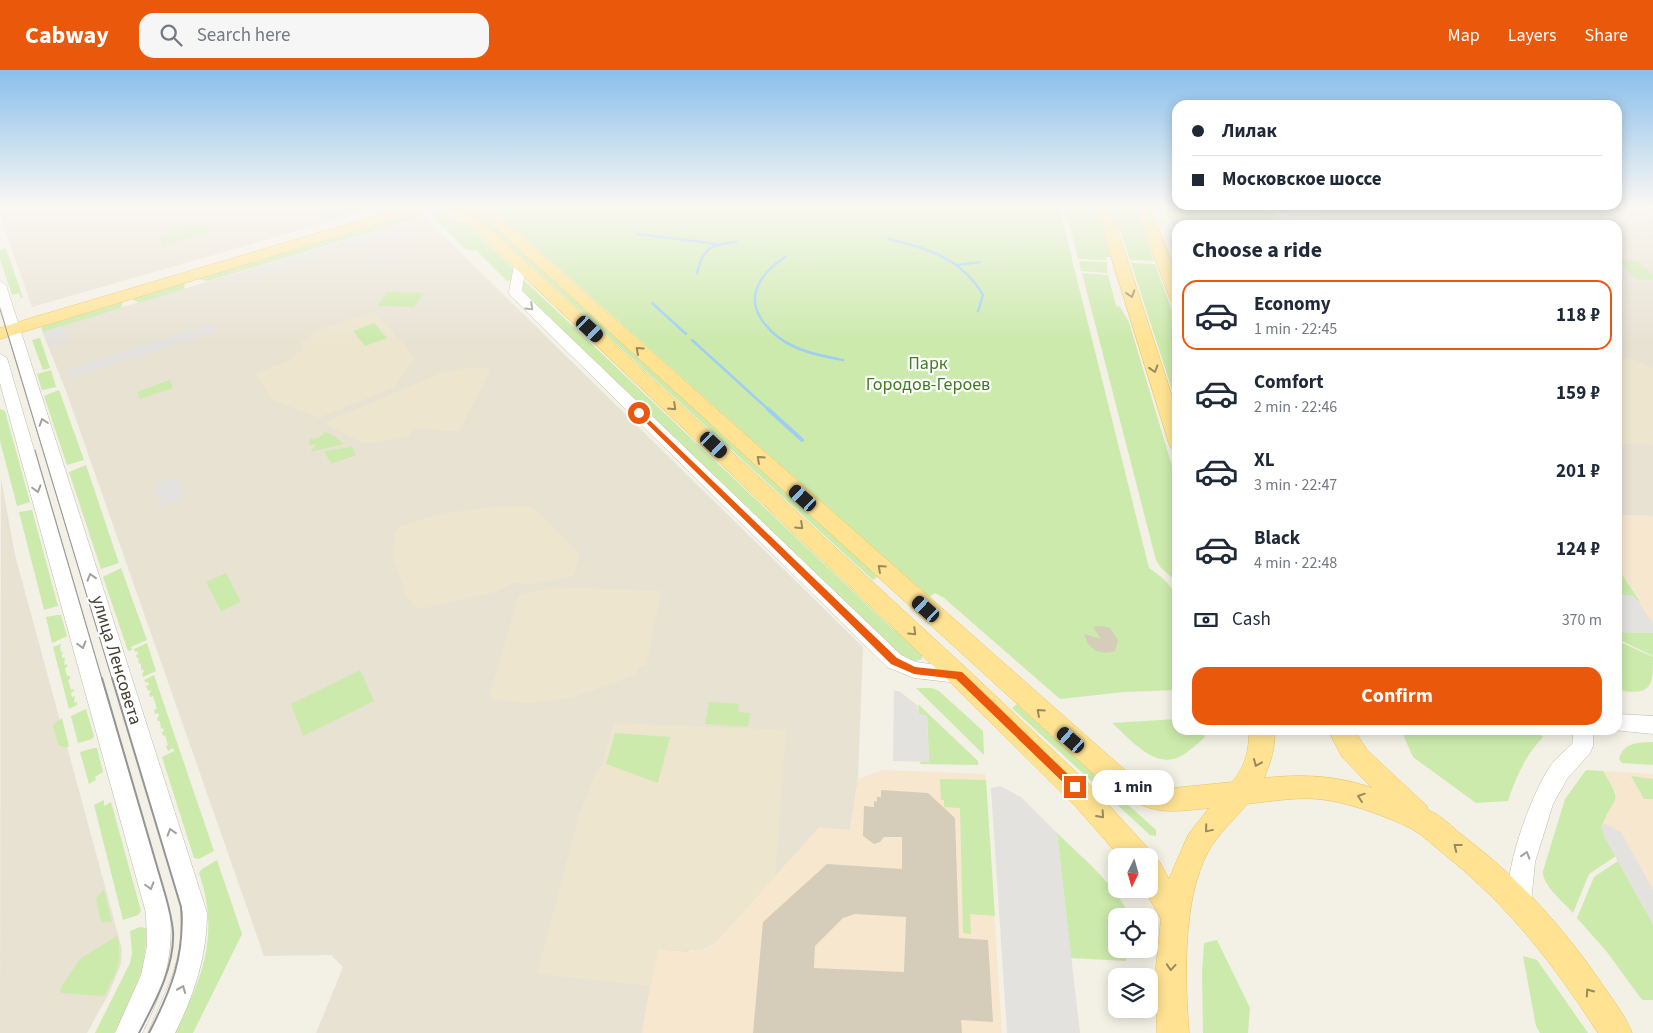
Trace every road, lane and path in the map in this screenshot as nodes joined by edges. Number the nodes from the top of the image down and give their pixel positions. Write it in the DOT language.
graph roads {
  1 [pos="258,252"];
  2 [pos="269,252"];
  3 [pos="506,252"];
  4 [pos="528,252"];
  5 [pos="1117,252"];
  6 [pos="1160,252"];
  7 [pos="520,265"];
  8 [pos="1172,283"];
  9 [pos="0,285"];
  10 [pos="6,328"];
  11 [pos="0,358"];
  12 [pos="33,392"];
  13 [pos="6,400"];
  14 [pos="1172,425"];
  15 [pos="888,592"];
  16 [pos="958,675"];
  17 [pos="1622,723"];
  18 [pos="1653,725"];
  19 [pos="1262,735"];
  20 [pos="1344,735"];
  21 [pos="1583,735"];
  22 [pos="1241,793"];
  23 [pos="1423,821"];
  24 [pos="1130,848"];
  25 [pos="1158,887"];
  26 [pos="1519,903"];
  27 [pos="1176,918"];
  28 [pos="128,1033"];
  29 [pos="161,1033"];
  30 [pos="1173,1033"];
  31 [pos="1616,1033"];
  1 -- 10 [label="main road"];
  2 -- 10 [label="main road"];
  3 -- 7 [label="main road"];
  15 -- 4 [label="main road, one-way"];
  5 -- 14 [label="main road, one-way"];
  6 -- 8 [label="main road"];
  7 -- 15 [label="main road, one-way"];
  7 -- 16 [label="street, one-way"];
  9 -- 10 [label="street, улица Ленсовета"];
  10 -- 12 [label="street, улица Ленсовета"];
  11 -- 13 [label="street, улица Ленсовета"];
  12 -- 13 [label="street"];
  29 -- 12 [label="street, улица Ленсовета, one-way"];
  13 -- 28 [label="street, улица Ленсовета, one-way"];
  15 -- 16 [label="main road, one-way"];
  22 -- 15 [label="main road, one-way"];
  16 -- 24 [label="main road, one-way"];
  17 -- 18 [label="street"];
  19 -- 22 [label="main road, one-way"];
  20 -- 23 [label="main road"];
  26 -- 21 [label="street, one-way"];
  23 -- 22 [label="main road, one-way"];
  22 -- 27 [label="main road, one-way"];
  26 -- 23 [label="main road, one-way"];
  25 -- 27 [label="main road"];
  31 -- 26 [label="main road, one-way"];
  27 -- 30 [label="main road, one-way"];
}
